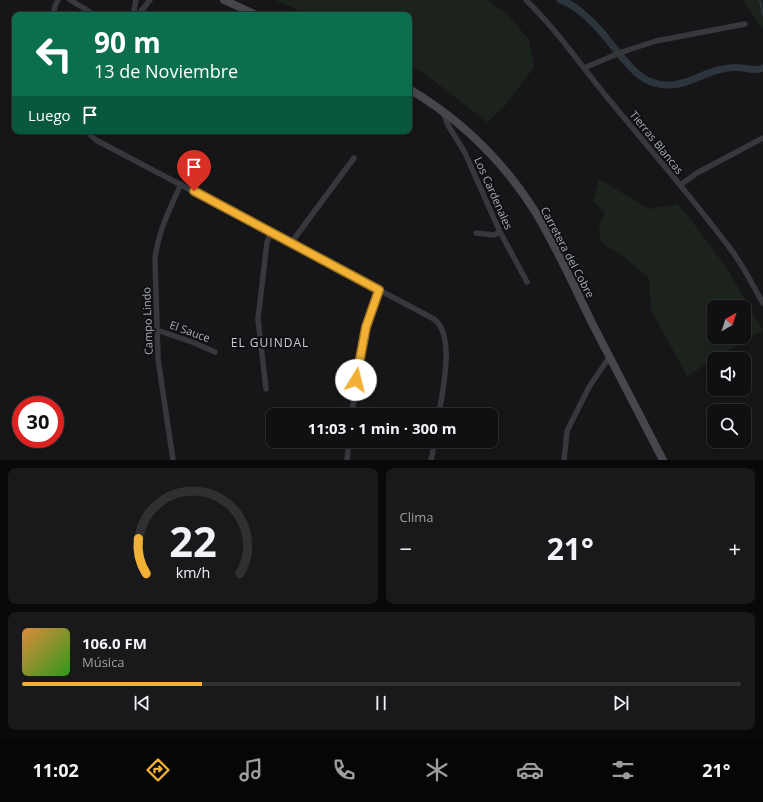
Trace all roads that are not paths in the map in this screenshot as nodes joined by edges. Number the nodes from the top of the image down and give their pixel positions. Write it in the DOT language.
graph roads {
  1 [pos="58,0"];
  2 [pos="70,0"];
  3 [pos="136,0"];
  4 [pos="150,0"];
  5 [pos="224,0"];
  6 [pos="526,0"];
  7 [pos="54,12"];
  8 [pos="90,12"];
  9 [pos="134,12"];
  10 [pos="140,12"];
  11 [pos="250,12"];
  12 [pos="745,24"];
  13 [pos="584,68"];
  14 [pos="412,91"];
  15 [pos="443,112"];
  16 [pos="89,134"];
  17 [pos="763,138"];
  18 [pos="354,158"];
  19 [pos="181,184"];
  20 [pos="680,185"];
  21 [pos="500,232"];
  22 [pos="271,233"];
  23 [pos="476,234"];
  24 [pos="291,243"];
  25 [pos="527,282"];
  26 [pos="379,290"];
  27 [pos="763,303"];
  28 [pos="157,330"];
  29 [pos="215,352"];
  30 [pos="610,356"];
  31 [pos="266,389"];
  32 [pos="353,408"];
  33 [pos="440,408"];
  34 [pos="348,448"];
  35 [pos="434,448"];
  36 [pos="173,460"];
  37 [pos="346,460"];
  38 [pos="431,460"];
  39 [pos="564,460"];
  40 [pos="663,460"];
  1 -- 7 [label="street"];
  2 -- 8 [label="street"];
  3 -- 9 [label="street"];
  4 -- 10 [label="street"];
  5 -- 11 [label="main road"];
  6 -- 13 [label="street, Tierras Blancas"];
  12 -- 13 [label="street"];
  13 -- 20 [label="street, Tierras Blancas"];
  14 -- 15 [label="main road, Carretera del Cobre"];
  15 -- 21 [label="street, Los Cardenales"];
  15 -- 30 [label="main road, Carretera del Cobre"];
  16 -- 19 [label="street"];
  17 -- 20 [label="street"];
  18 -- 24 [label="street"];
  19 -- 22 [label="street"];
  19 -- 28 [label="street, Campo Lindo"];
  20 -- 27 [label="street, Tierras Blancas"];
  21 -- 23 [label="street"];
  21 -- 25 [label="street, Los Cardenales"];
  22 -- 24 [label="street"];
  22 -- 31 [label="street"];
  24 -- 26 [label="street"];
  26 -- 32 [label="street"];
  26 -- 33 [label="street"];
  28 -- 29 [label="street, El Sauce"];
  28 -- 36 [label="street, Campo Lindo"];
  30 -- 39 [label="street"];
  30 -- 40 [label="main road, Carretera del Cobre"];
  34 -- 37 [label="street"];
  35 -- 38 [label="street"];
}
